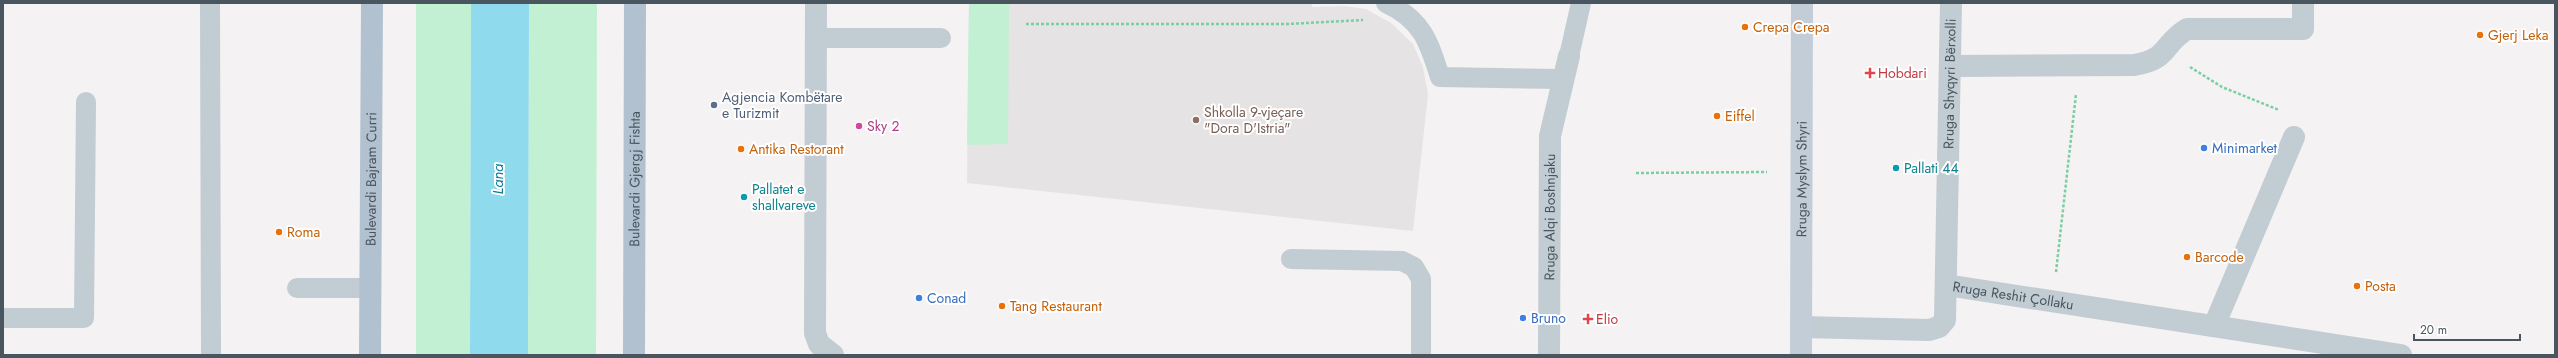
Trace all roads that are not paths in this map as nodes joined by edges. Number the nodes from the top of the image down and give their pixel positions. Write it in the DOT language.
graph roads {
  1 [pos="210,3"];
  2 [pos="372,3"];
  3 [pos="635,3"];
  4 [pos="816,3"];
  5 [pos="1581,3"];
  6 [pos="1802,3"];
  7 [pos="1951,3"];
  8 [pos="2304,3"];
  9 [pos="1392,6"];
  10 [pos="816,38"];
  11 [pos="941,38"];
  12 [pos="1568,56"];
  13 [pos="1950,66"];
  14 [pos="1562,79"];
  15 [pos="86,102"];
  16 [pos="2294,137"];
  17 [pos="1291,259"];
  18 [pos="1946,285"];
  19 [pos="297,288"];
  20 [pos="370,288"];
  21 [pos="3,318"];
  22 [pos="2214,326"];
  23 [pos="1801,327"];
  24 [pos="211,355"];
  25 [pos="370,355"];
  26 [pos="634,355"];
  27 [pos="833,355"];
  28 [pos="1422,355"];
  29 [pos="1549,355"];
  30 [pos="1801,355"];
  31 [pos="2401,355"];
  1 -- 24 [label="lane"];
  2 -- 20 [label="main road, Bulevardi Bajram Curri"];
  3 -- 26 [label="main road, Bulevardi Gjergj Fishta"];
  4 -- 10 [label="street"];
  5 -- 12 [label="lane"];
  6 -- 23 [label="street, Rruga Myslym Shyri"];
  7 -- 13 [label="street, Rruga Shyqyri Bërxolli"];
  8 -- 13 [label="street"];
  9 -- 14 [label="lane"];
  10 -- 11 [label="lane"];
  10 -- 27 [label="street"];
  12 -- 14 [label="street, Rruga Alqi Boshnjaku"];
  13 -- 18 [label="street, Rruga Shyqyri Bërxolli"];
  14 -- 29 [label="street, Rruga Alqi Boshnjaku"];
  15 -- 21 [label="lane"];
  16 -- 22 [label="street"];
  17 -- 28 [label="lane"];
  18 -- 22 [label="street, Rruga Reshit Çollaku"];
  18 -- 23 [label="street, Rruga Reshit Çollaku"];
  19 -- 20 [label="lane"];
  20 -- 25 [label="main road, Bulevardi Bajram Curri"];
  22 -- 31 [label="street, Rruga Reshit Çollaku"];
  23 -- 30 [label="street, Rruga Myslym Shyri"];
}
